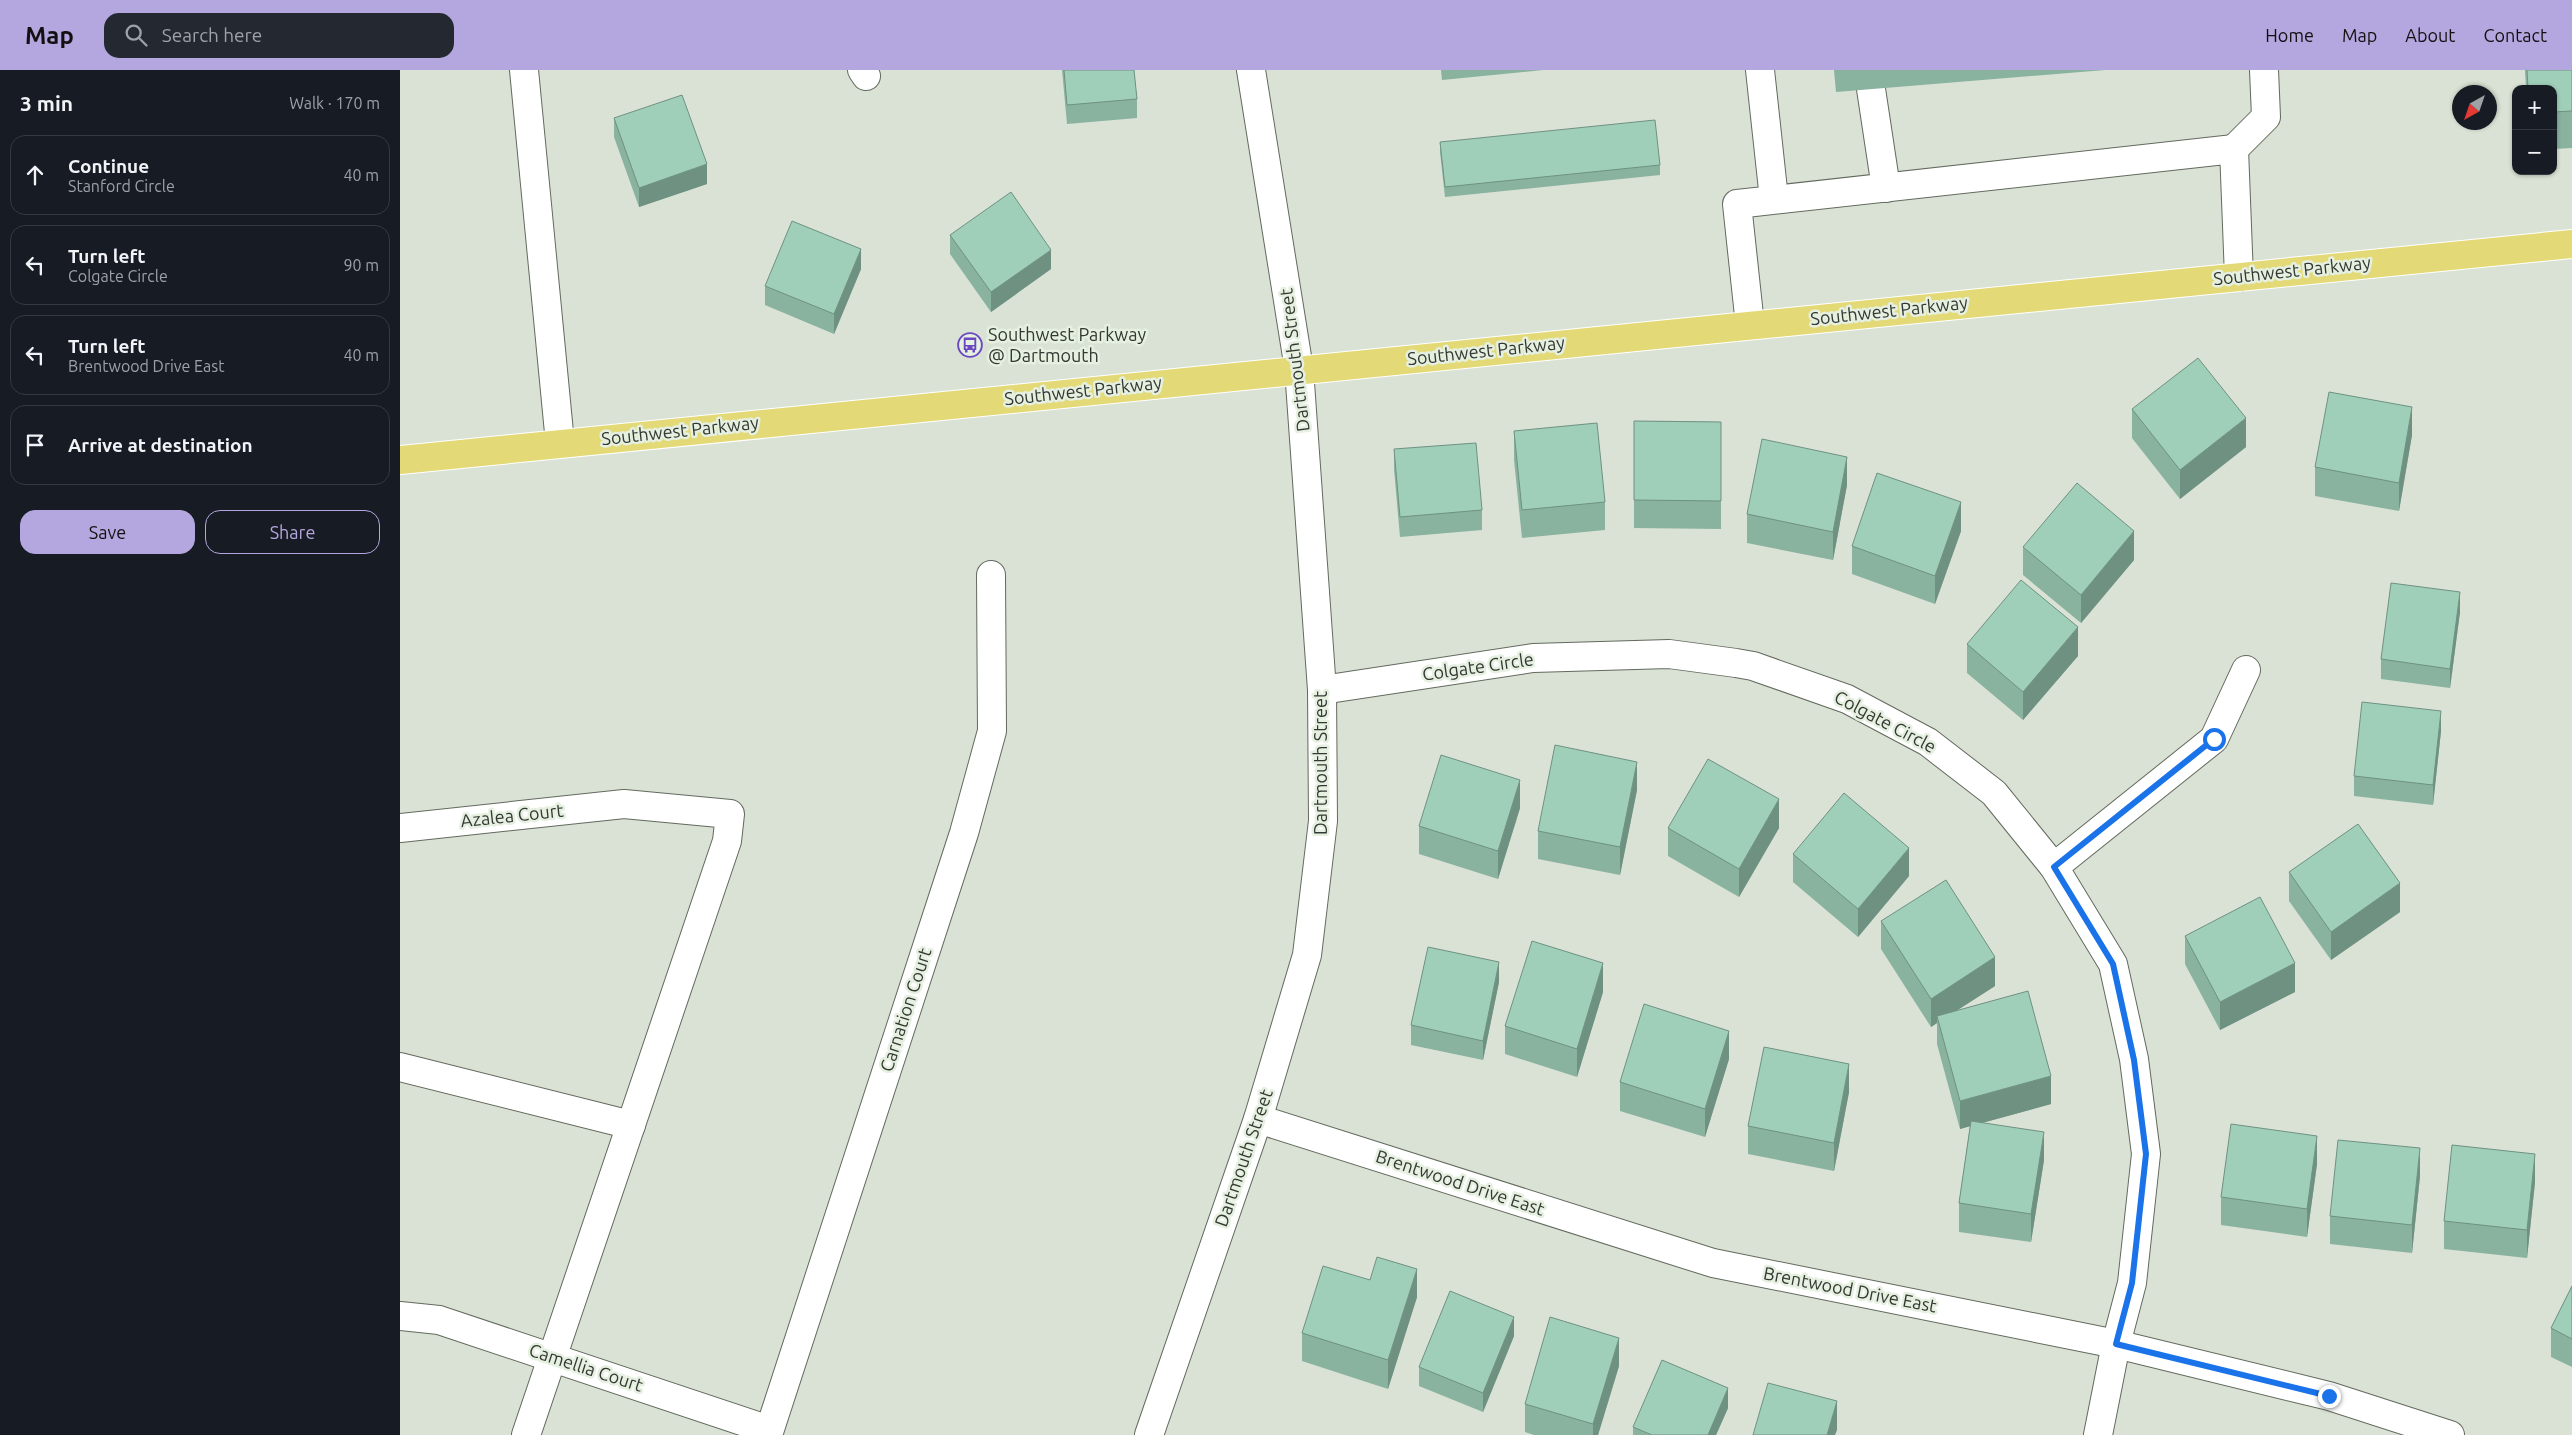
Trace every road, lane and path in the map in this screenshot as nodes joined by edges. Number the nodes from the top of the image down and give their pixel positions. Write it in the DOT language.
graph roads {
  1 [pos="524,70"];
  2 [pos="1251,70"];
  3 [pos="1760,70"];
  4 [pos="2264,70"];
  5 [pos="1871,89"];
  6 [pos="2234,149"];
  7 [pos="1886,188"];
  8 [pos="1774,199"];
  9 [pos="2572,244"];
  10 [pos="2239,277"];
  11 [pos="1750,325"];
  12 [pos="1299,369"];
  13 [pos="560,443"];
  14 [pos="400,460"];
  15 [pos="991,575"];
  16 [pos="2246,670"];
  17 [pos="1322,690"];
  18 [pos="400,828"];
  19 [pos="2054,867"];
  20 [pos="400,1067"];
  21 [pos="1258,1119"];
  22 [pos="631,1126"];
  23 [pos="400,1316"];
  24 [pos="2116,1344"];
  25 [pos="552,1357"];
  26 [pos="768,1432"];
  27 [pos="526,1435"];
  28 [pos="1149,1435"];
  29 [pos="2098,1435"];
  30 [pos="2450,1435"];
  1 -- 13 [label="street"];
  2 -- 12 [label="street, Dartmouth Street"];
  3 -- 8 [label="street"];
  4 -- 6 [label="street"];
  5 -- 7 [label="street"];
  6 -- 7 [label="street"];
  6 -- 10 [label="street"];
  7 -- 8 [label="street"];
  8 -- 11 [label="street"];
  9 -- 10 [label="main road, Southwest Parkway"];
  10 -- 11 [label="main road, Southwest Parkway"];
  11 -- 12 [label="main road, Southwest Parkway"];
  12 -- 13 [label="main road, Southwest Parkway"];
  12 -- 17 [label="street, Dartmouth Street"];
  13 -- 14 [label="main road, Southwest Parkway"];
  15 -- 26 [label="street, Carnation Court"];
  16 -- 19 [label="street"];
  17 -- 19 [label="street, Colgate Circle"];
  17 -- 21 [label="street, Dartmouth Street"];
  18 -- 22 [label="street, Azalea Court"];
  19 -- 24 [label="street, Colgate Circle"];
  20 -- 22 [label="street"];
  21 -- 24 [label="street, Brentwood Drive East"];
  21 -- 28 [label="street, Dartmouth Street"];
  22 -- 25 [label="street"];
  23 -- 25 [label="street, Camellia Court"];
  24 -- 29 [label="street, Colgate Circle"];
  24 -- 30 [label="street, Brentwood Drive East"];
  25 -- 26 [label="street, Camellia Court"];
  25 -- 27 [label="street"];
}
